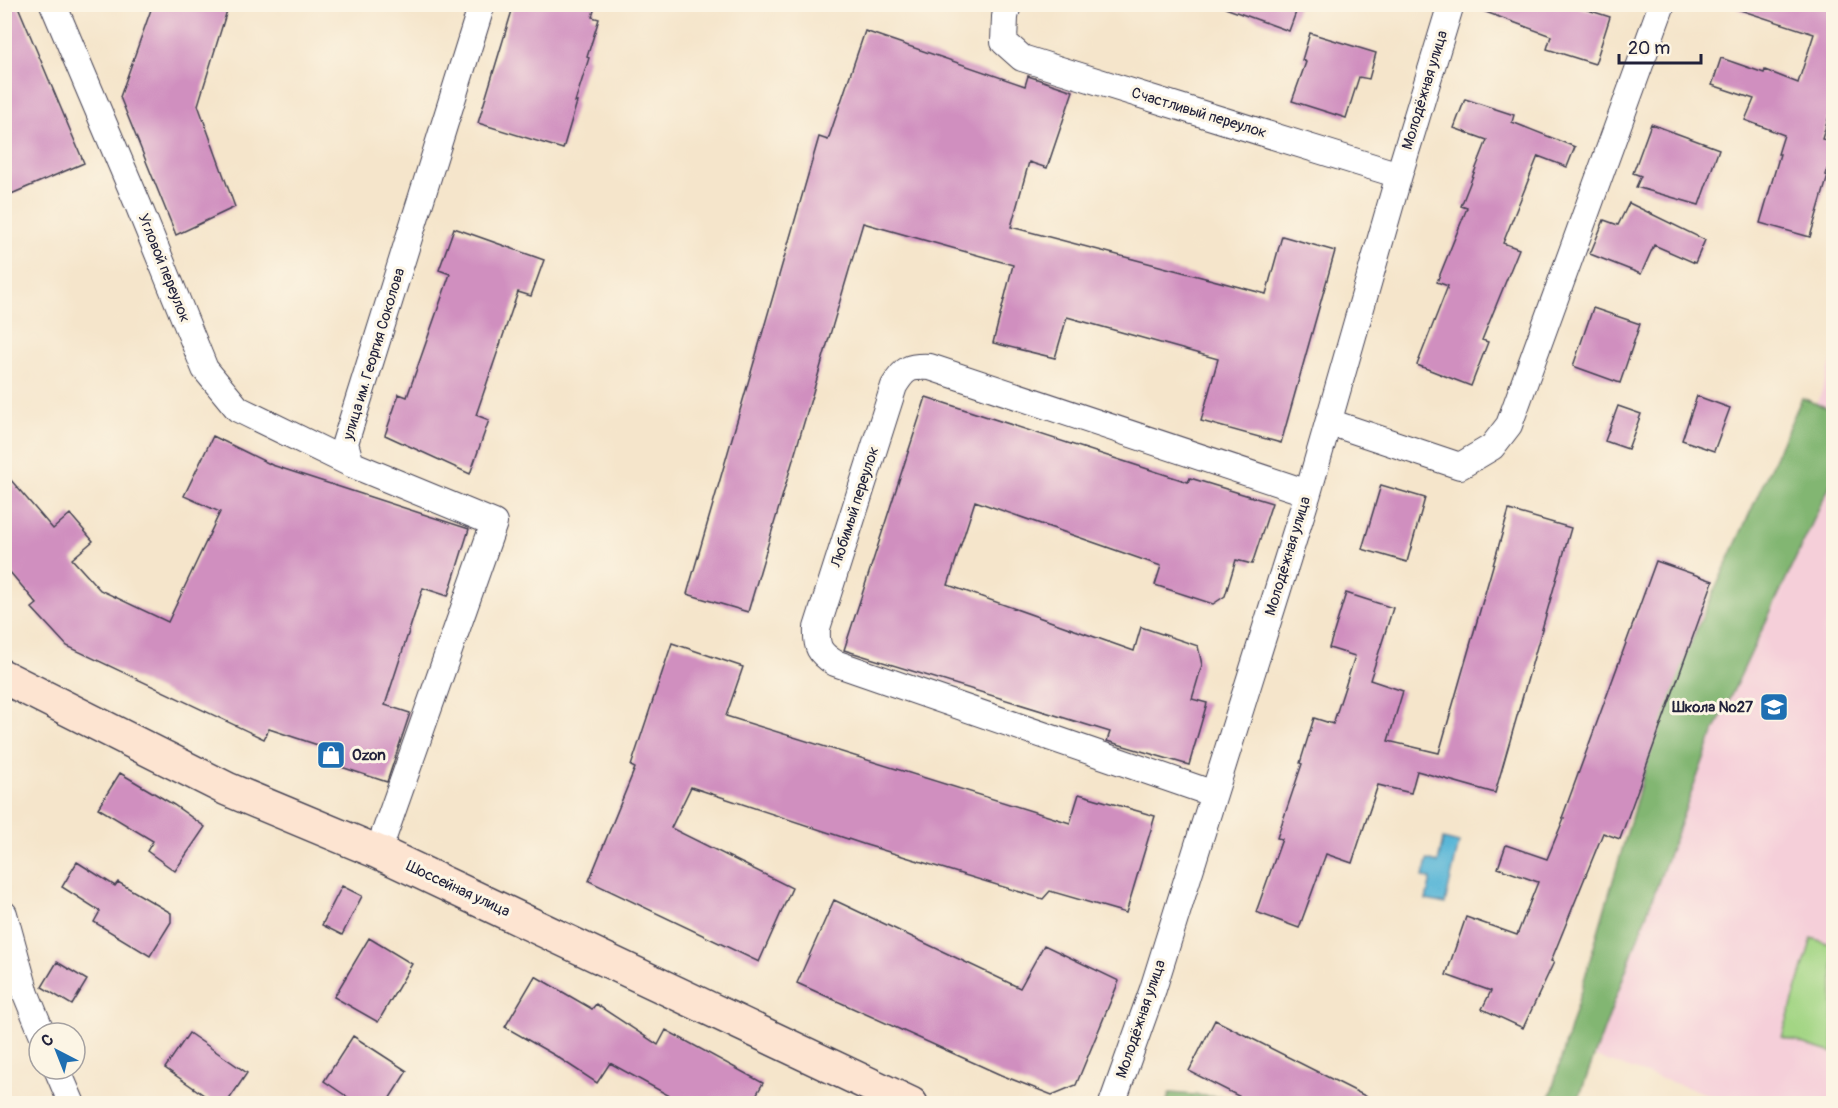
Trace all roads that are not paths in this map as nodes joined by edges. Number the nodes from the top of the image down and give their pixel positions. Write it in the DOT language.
graph roads {
  1 [pos="53,4"];
  2 [pos="482,4"];
  3 [pos="1008,4"];
  4 [pos="1451,4"];
  5 [pos="1662,4"];
  6 [pos="1398,175"];
  7 [pos="1329,422"];
  8 [pos="351,464"];
  9 [pos="1308,493"];
  10 [pos="4,677"];
  11 [pos="1214,794"];
  12 [pos="378,852"];
  13 [pos="4,914"];
  14 [pos="37,1021"];
  15 [pos="62,1081"];
  16 [pos="72,1104"];
  17 [pos="911,1104"];
  18 [pos="1112,1104"];
  1 -- 8 [label="street, Угловой переулок"];
  2 -- 8 [label="street, улица им. Георгия Соколова"];
  3 -- 6 [label="street, Счастливый переулок"];
  4 -- 6 [label="street, Молодёжная улица"];
  5 -- 7 [label="street"];
  6 -- 7 [label="street, Молодёжная улица"];
  7 -- 9 [label="street, Молодёжная улица"];
  8 -- 12 [label="street"];
  9 -- 11 [label="street, Молодёжная улица"];
  9 -- 11 [label="street, Любимый переулок"];
  10 -- 12 [label="street, Шоссейная улица"];
  11 -- 18 [label="street, Молодёжная улица"];
  12 -- 17 [label="street, Шоссейная улица"];
  13 -- 14 [label="street"];
  15 -- 16 [label="street"];
}
